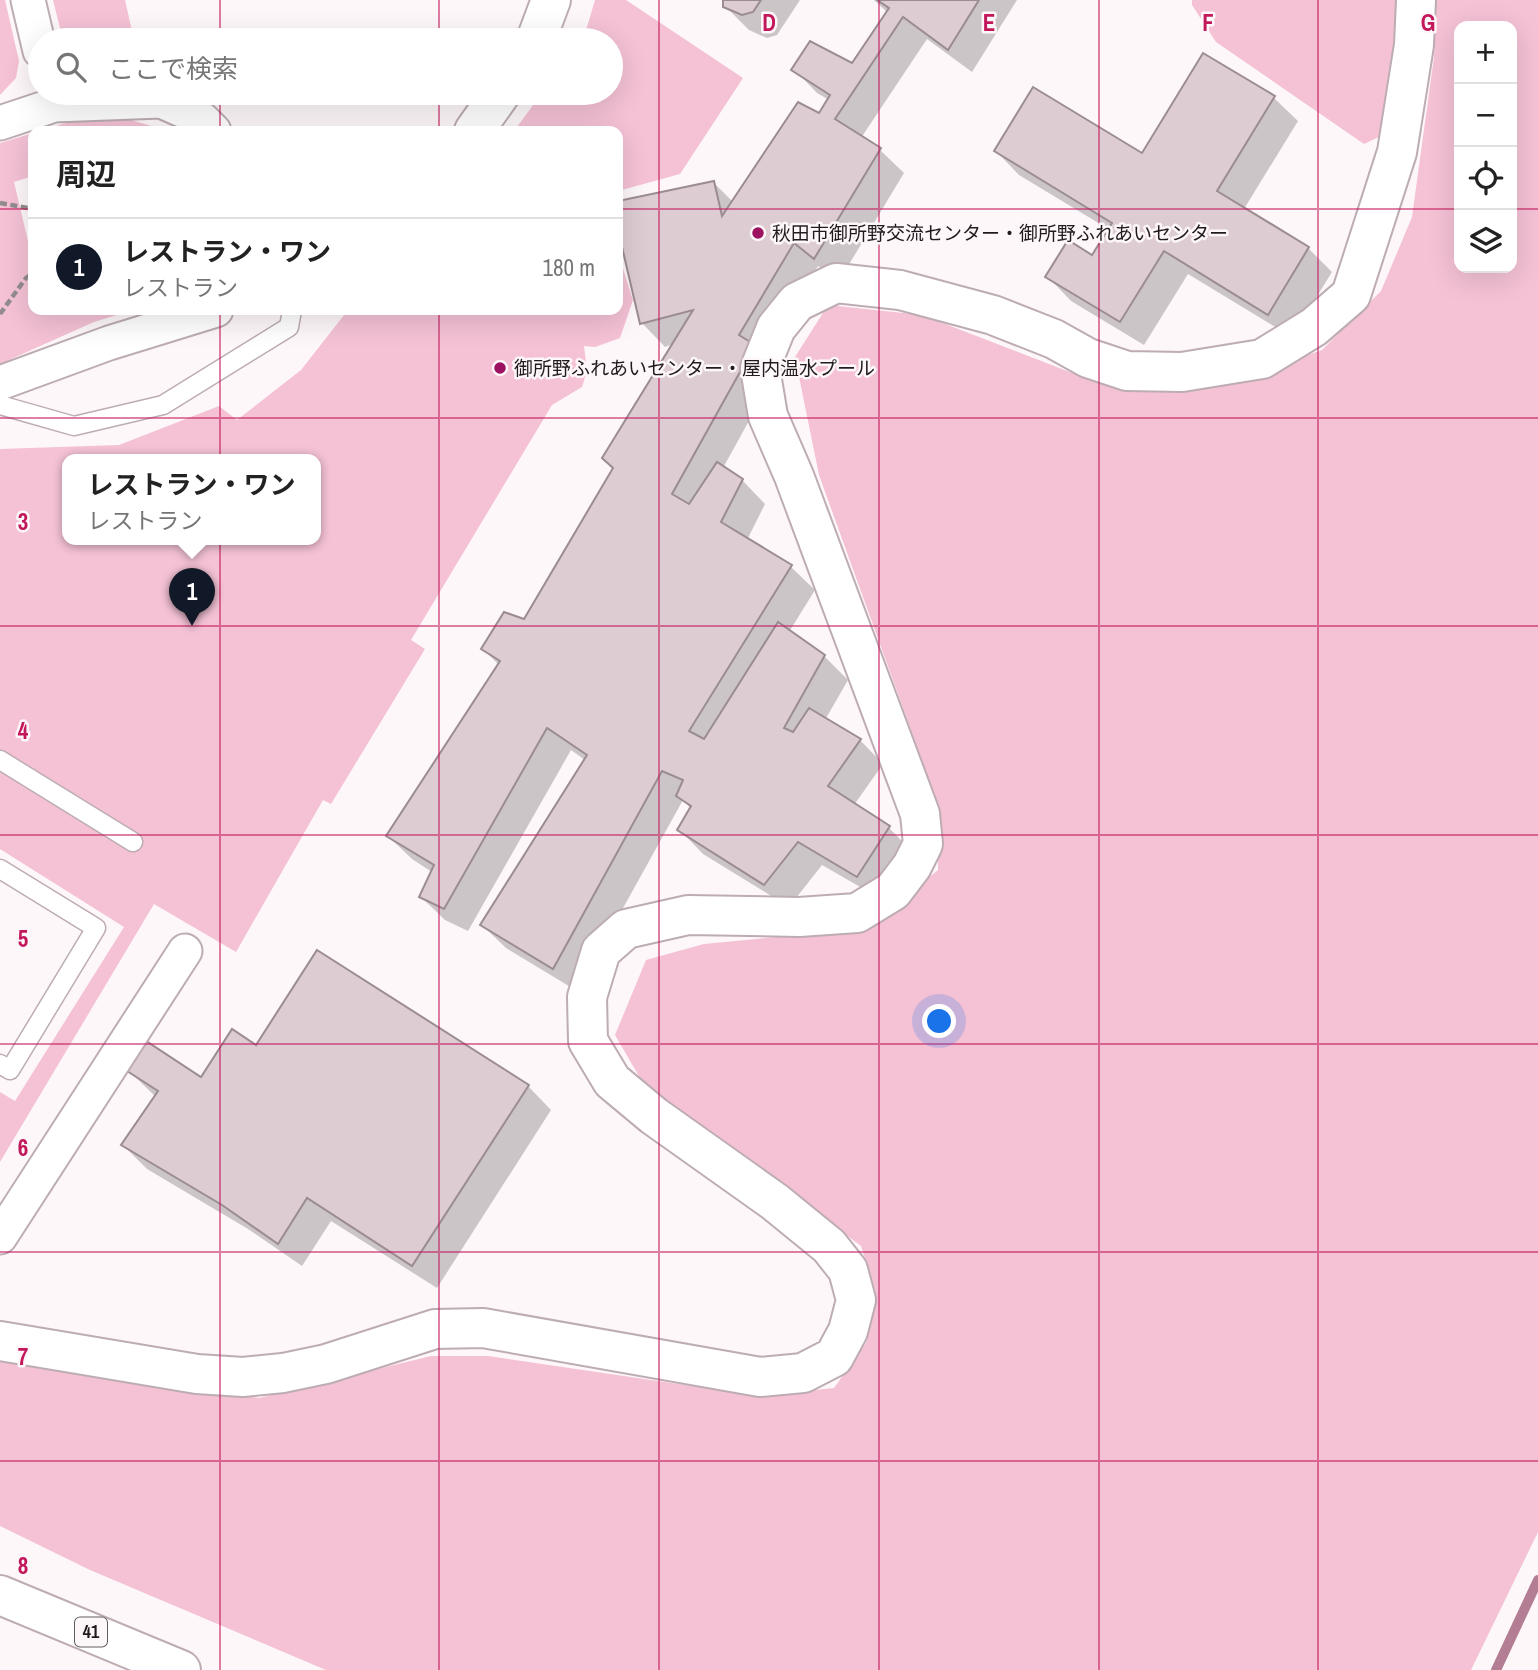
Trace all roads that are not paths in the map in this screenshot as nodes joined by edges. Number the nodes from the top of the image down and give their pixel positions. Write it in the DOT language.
graph roads {
  1 [pos="28,0"];
  2 [pos="551,0"];
  3 [pos="1416,0"];
  4 [pos="35,28"];
  5 [pos="540,28"];
  6 [pos="39,105"];
  7 [pos="170,105"];
  8 [pos="492,105"];
  9 [pos="0,123"];
  10 [pos="209,126"];
  11 [pos="478,126"];
  12 [pos="200,315"];
  13 [pos="291,315"];
  14 [pos="0,383"];
  15 [pos="0,405"];
  16 [pos="0,760"];
  17 [pos="132,842"];
  18 [pos="0,869"];
  19 [pos="185,951"];
  20 [pos="0,1064"];
  21 [pos="0,1237"];
  22 [pos="0,1341"];
  23 [pos="0,1595"];
  24 [pos="181,1670"];
  1 -- 4 [label="street"];
  2 -- 5 [label="street"];
  3 -- 22 [label="street"];
  6 -- 9 [label="street"];
  7 -- 10 [label="street"];
  8 -- 11 [label="street"];
  12 -- 14 [label="street"];
  13 -- 15 [label="lane"];
  16 -- 17 [label="lane"];
  18 -- 20 [label="lane"];
  19 -- 21 [label="street"];
  23 -- 24 [label="street, 41"];
}
